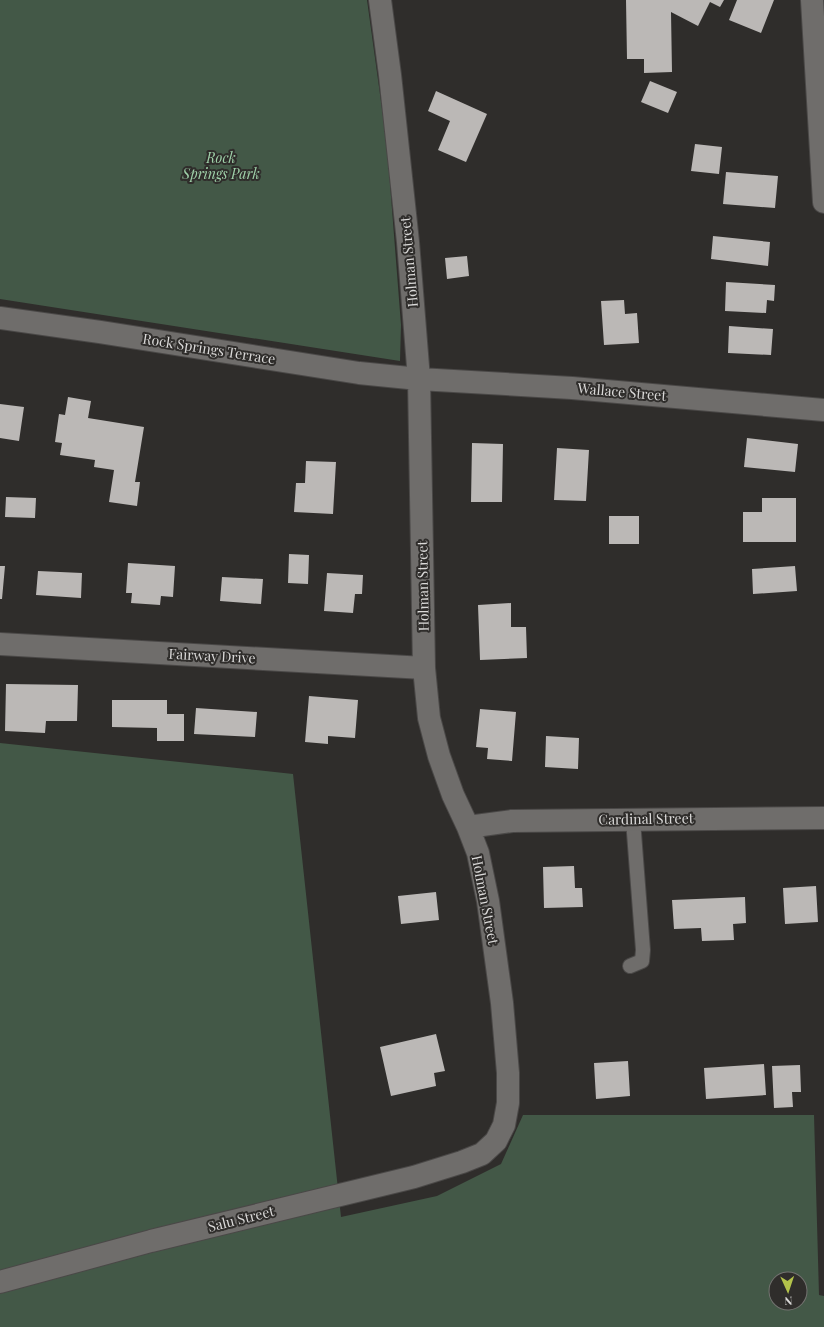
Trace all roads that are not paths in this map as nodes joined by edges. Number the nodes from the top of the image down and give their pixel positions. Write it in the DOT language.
graph roads {
  1 [pos="380,0"];
  2 [pos="812,0"];
  3 [pos="824,202"];
  4 [pos="0,318"];
  5 [pos="419,379"];
  6 [pos="824,410"];
  7 [pos="0,644"];
  8 [pos="424,668"];
  9 [pos="824,818"];
  10 [pos="633,820"];
  11 [pos="468,827"];
  12 [pos="630,966"];
  13 [pos="482,1154"];
  14 [pos="0,1282"];
  1 -- 5 [label="street, Holman Street"];
  2 -- 3 [label="street"];
  4 -- 5 [label="street, Rock Springs Terrace"];
  5 -- 6 [label="street, Wallace Street"];
  5 -- 8 [label="street, Holman Street"];
  7 -- 8 [label="street, Fairway Drive"];
  8 -- 11 [label="street, Holman Street"];
  9 -- 10 [label="street, Cardinal Street"];
  10 -- 11 [label="street, Cardinal Street"];
  10 -- 12 [label="lane"];
  11 -- 13 [label="street, Holman Street"];
  13 -- 14 [label="street, Salu Street"];
}
